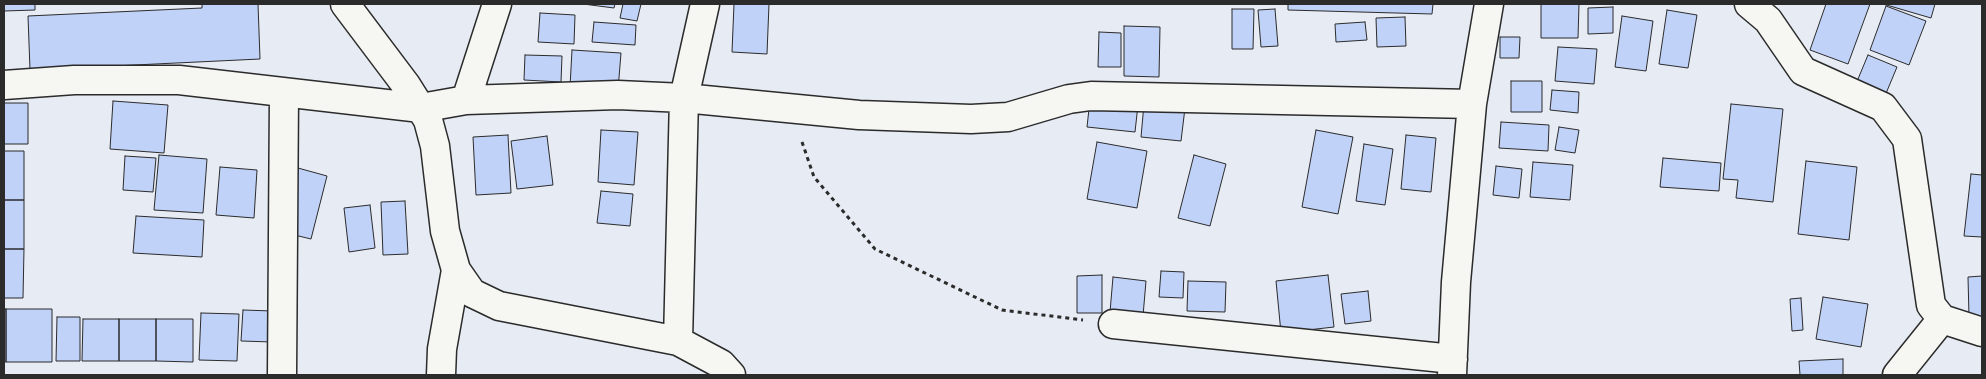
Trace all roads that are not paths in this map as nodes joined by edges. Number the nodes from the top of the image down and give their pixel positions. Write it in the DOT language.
graph roads {
  1 [pos="345,4"];
  2 [pos="497,4"];
  3 [pos="705,4"];
  4 [pos="1489,4"];
  5 [pos="1749,4"];
  6 [pos="4,84"];
  7 [pos="284,94"];
  8 [pos="684,98"];
  9 [pos="466,100"];
  10 [pos="1472,104"];
  11 [pos="421,108"];
  12 [pos="456,270"];
  13 [pos="1942,319"];
  14 [pos="1113,324"];
  15 [pos="1982,332"];
  16 [pos="678,341"];
  17 [pos="1452,367"];
  18 [pos="282,375"];
  19 [pos="441,375"];
  20 [pos="731,375"];
  21 [pos="1897,375"];
  1 -- 11 [label="street"];
  2 -- 9 [label="street"];
  3 -- 8 [label="street"];
  4 -- 10 [label="street"];
  5 -- 13 [label="street"];
  6 -- 7 [label="street"];
  7 -- 11 [label="street"];
  7 -- 18 [label="street"];
  8 -- 9 [label="street"];
  8 -- 10 [label="street"];
  8 -- 16 [label="street"];
  9 -- 11 [label="street"];
  10 -- 17 [label="street"];
  11 -- 12 [label="street"];
  12 -- 16 [label="street"];
  12 -- 19 [label="street"];
  13 -- 15 [label="street"];
  13 -- 21 [label="street"];
  14 -- 17 [label="street"];
  16 -- 20 [label="street"];
}
